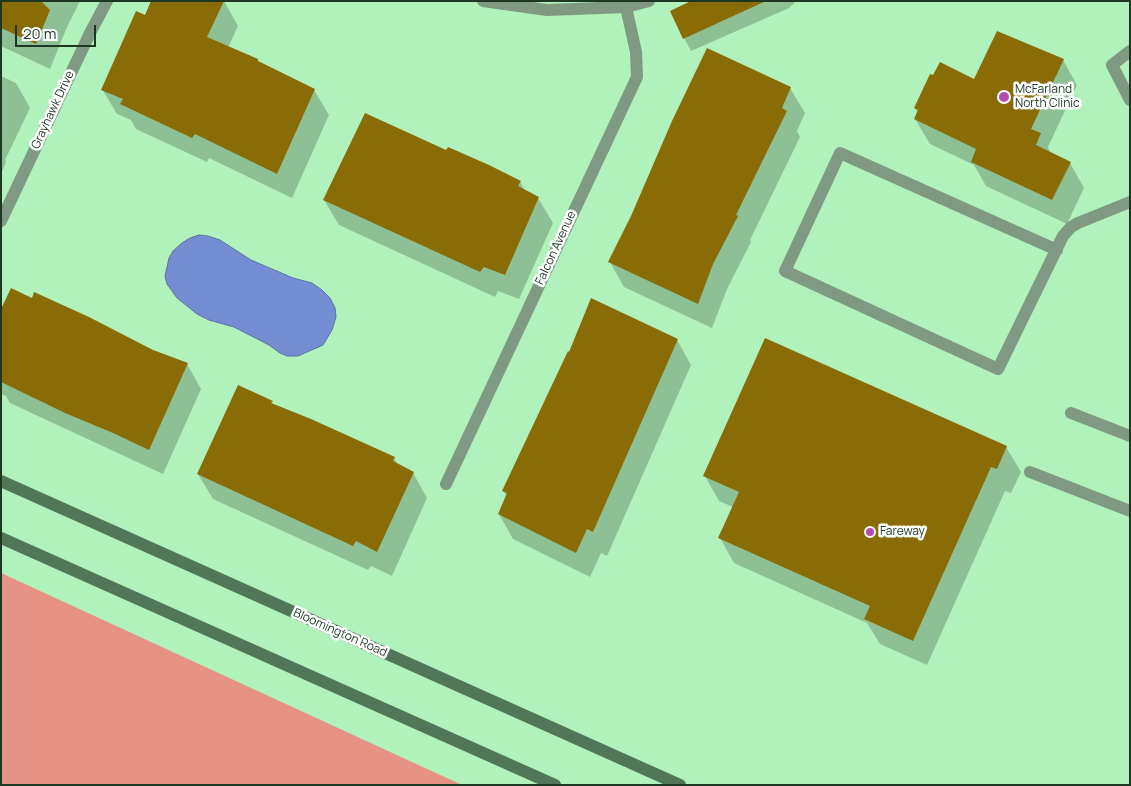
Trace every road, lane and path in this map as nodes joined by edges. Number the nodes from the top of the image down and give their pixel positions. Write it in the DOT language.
graph roads {
  1 [pos="107,1"];
  2 [pos="483,1"];
  3 [pos="649,1"];
  4 [pos="626,7"];
  5 [pos="1130,51"];
  6 [pos="1130,100"];
  7 [pos="1130,202"];
  8 [pos="1,221"];
  9 [pos="1057,250"];
  10 [pos="1071,413"];
  11 [pos="1130,436"];
  12 [pos="1030,472"];
  13 [pos="1,481"];
  14 [pos="446,484"];
  15 [pos="1130,511"];
  16 [pos="1,538"];
  17 [pos="555,785"];
  18 [pos="680,785"];
  1 -- 8 [label="street, Grayhawk Drive"];
  2 -- 4 [label="street"];
  3 -- 4 [label="street"];
  4 -- 14 [label="street, Falcon Avenue"];
  5 -- 6 [label="street"];
  7 -- 9 [label="street"];
  9 -- 9 [label="street"];
  10 -- 11 [label="street"];
  12 -- 15 [label="street"];
  13 -- 18 [label="main road, Bloomington Road"];
  16 -- 17 [label="main road"];
}
